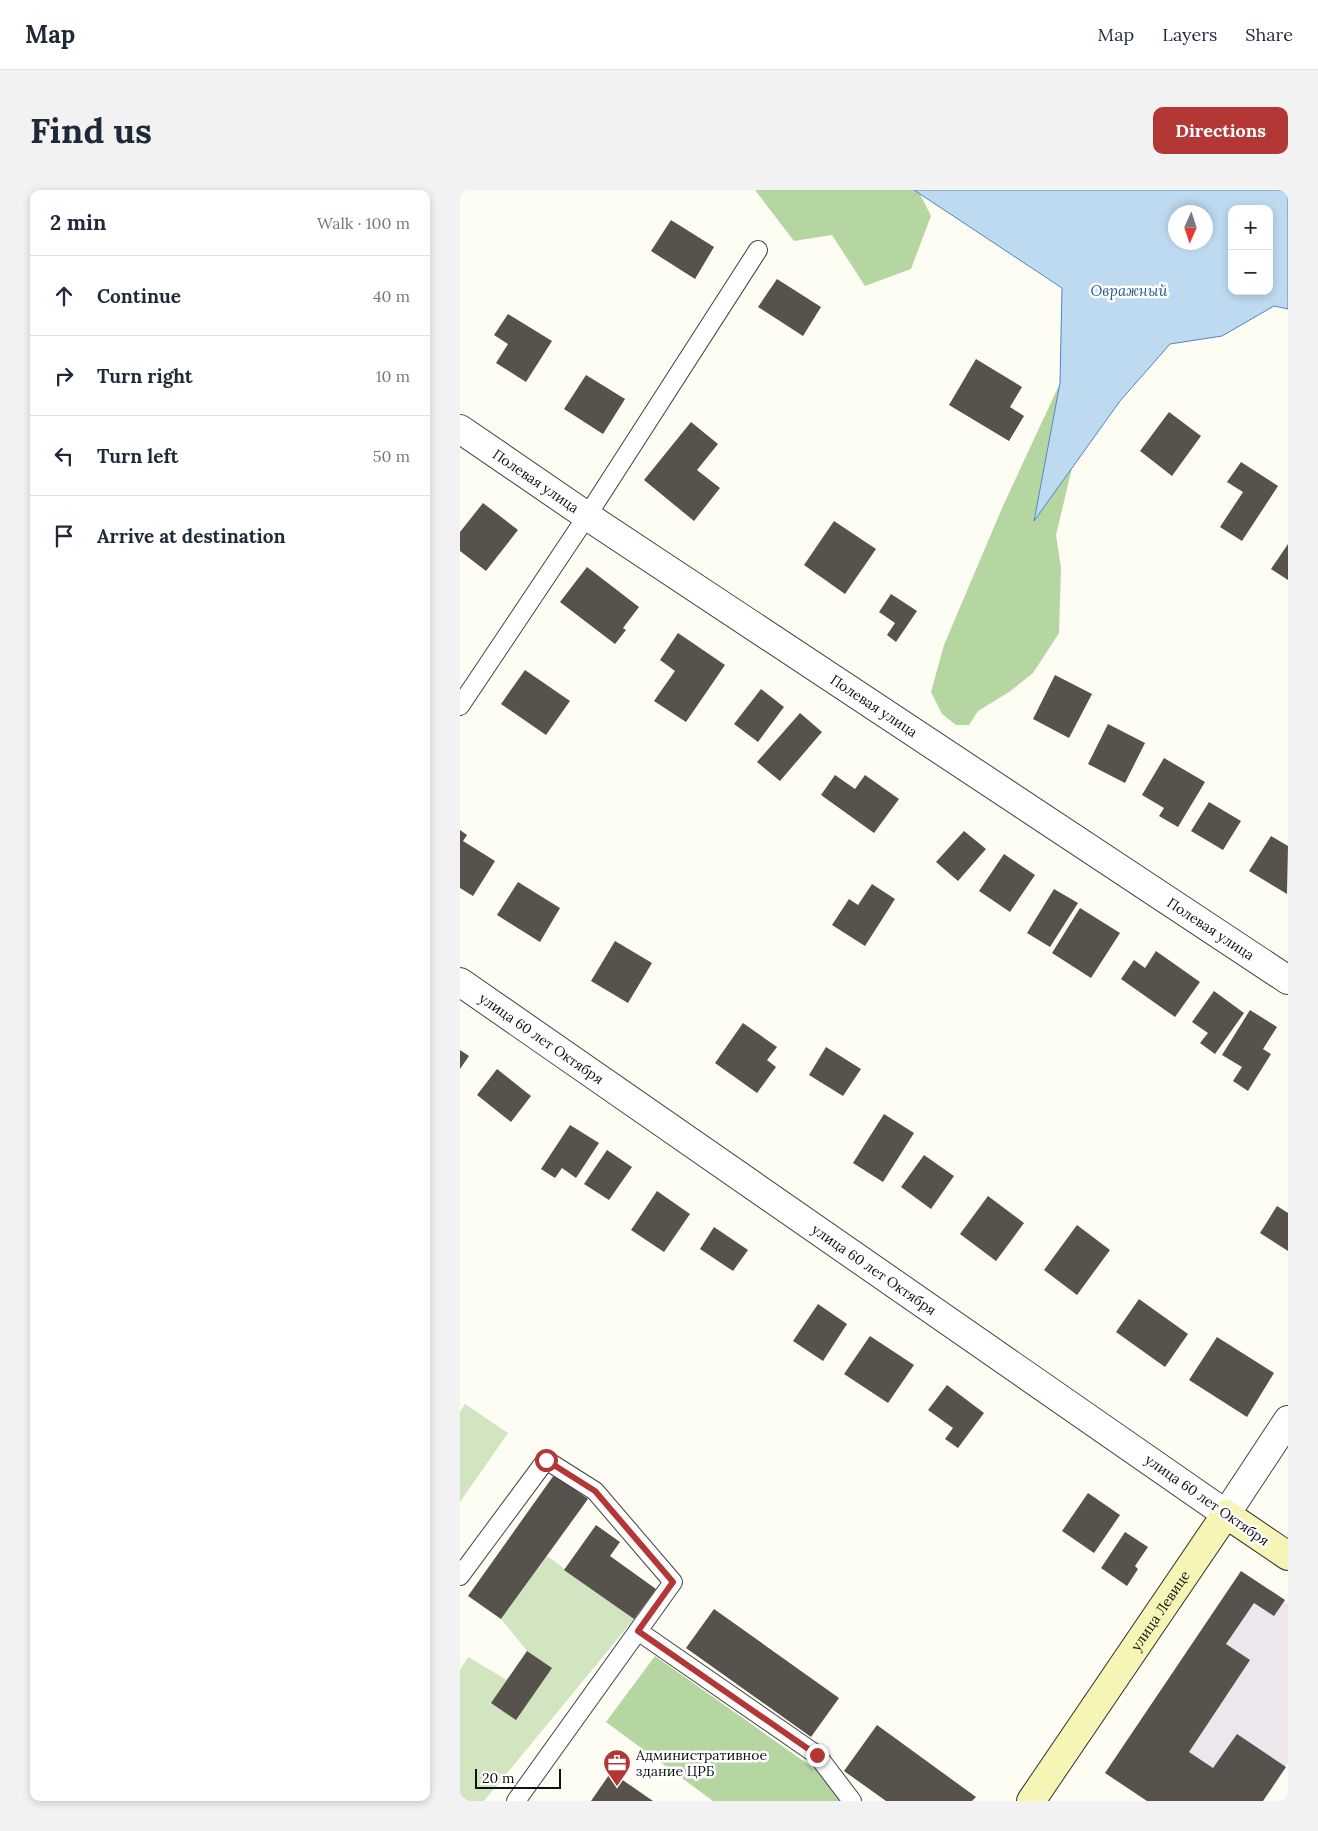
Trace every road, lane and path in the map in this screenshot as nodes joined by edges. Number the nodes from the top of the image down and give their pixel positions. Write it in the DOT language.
graph roads {
  1 [pos="758,250"];
  2 [pos="460,429"];
  3 [pos="586,516"];
  4 [pos="460,706"];
  5 [pos="1288,980"];
  6 [pos="460,982"];
  7 [pos="1288,1420"];
  8 [pos="1226,1514"];
  9 [pos="1288,1556"];
  10 [pos="460,1576"];
  11 [pos="638,1631"];
  12 [pos="523,1799"];
  13 [pos="852,1801"];
  14 [pos="1031,1801"];
  1 -- 3 [label="lane"];
  2 -- 3 [label="street, Полевая улица"];
  3 -- 4 [label="lane"];
  3 -- 5 [label="street, Полевая улица"];
  6 -- 8 [label="street, улица 60 лет Октября"];
  7 -- 8 [label="street, улица Левице"];
  8 -- 9 [label="street, улица 60 лет Октября"];
  8 -- 14 [label="street, улица Левице"];
  10 -- 11 [label="lane"];
  11 -- 12 [label="lane"];
  11 -- 13 [label="lane"];
}
